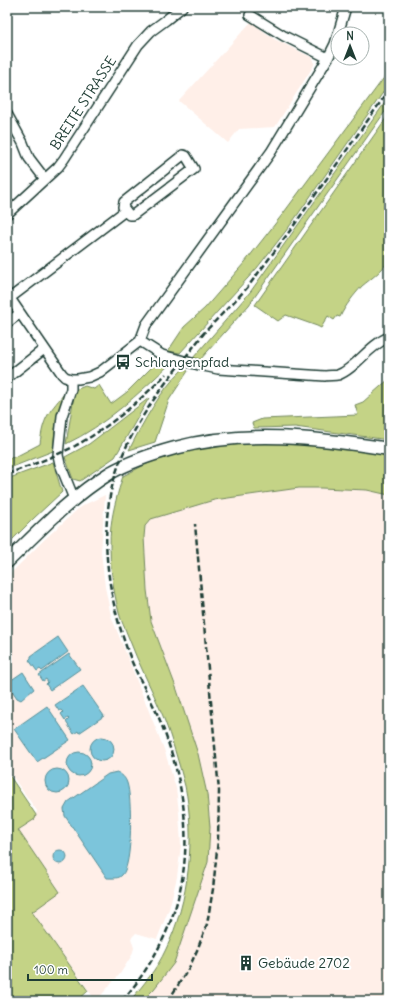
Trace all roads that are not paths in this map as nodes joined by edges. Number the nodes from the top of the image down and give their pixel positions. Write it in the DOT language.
graph roads {
  1 [pos="182,7"];
  2 [pos="346,7"];
  3 [pos="250,15"];
  4 [pos="328,58"];
  5 [pos="7,114"];
  6 [pos="45,179"];
  7 [pos="125,211"];
  8 [pos="7,214"];
  9 [pos="9,296"];
  10 [pos="20,313"];
  11 [pos="7,323"];
  12 [pos="389,337"];
  13 [pos="140,341"];
  14 [pos="44,349"];
  15 [pos="7,378"];
  16 [pos="71,379"];
  17 [pos="389,449"];
  18 [pos="74,498"];
  19 [pos="7,562"];
  1 -- 6 [label="street, BREITE STRASSE"];
  2 -- 4 [label="street"];
  3 -- 4 [label="street"];
  4 -- 13 [label="street"];
  5 -- 6 [label="street"];
  6 -- 8 [label="street, BREITE STRASSE"];
  7 -- 7 [label="street"];
  7 -- 9 [label="street"];
  9 -- 10 [label="street"];
  10 -- 11 [label="street"];
  10 -- 14 [label="street"];
  12 -- 13 [label="street"];
  13 -- 16 [label="street"];
  14 -- 15 [label="street"];
  14 -- 16 [label="street"];
  16 -- 18 [label="street"];
  17 -- 18 [label="main road"];
  18 -- 19 [label="main road"];
}
